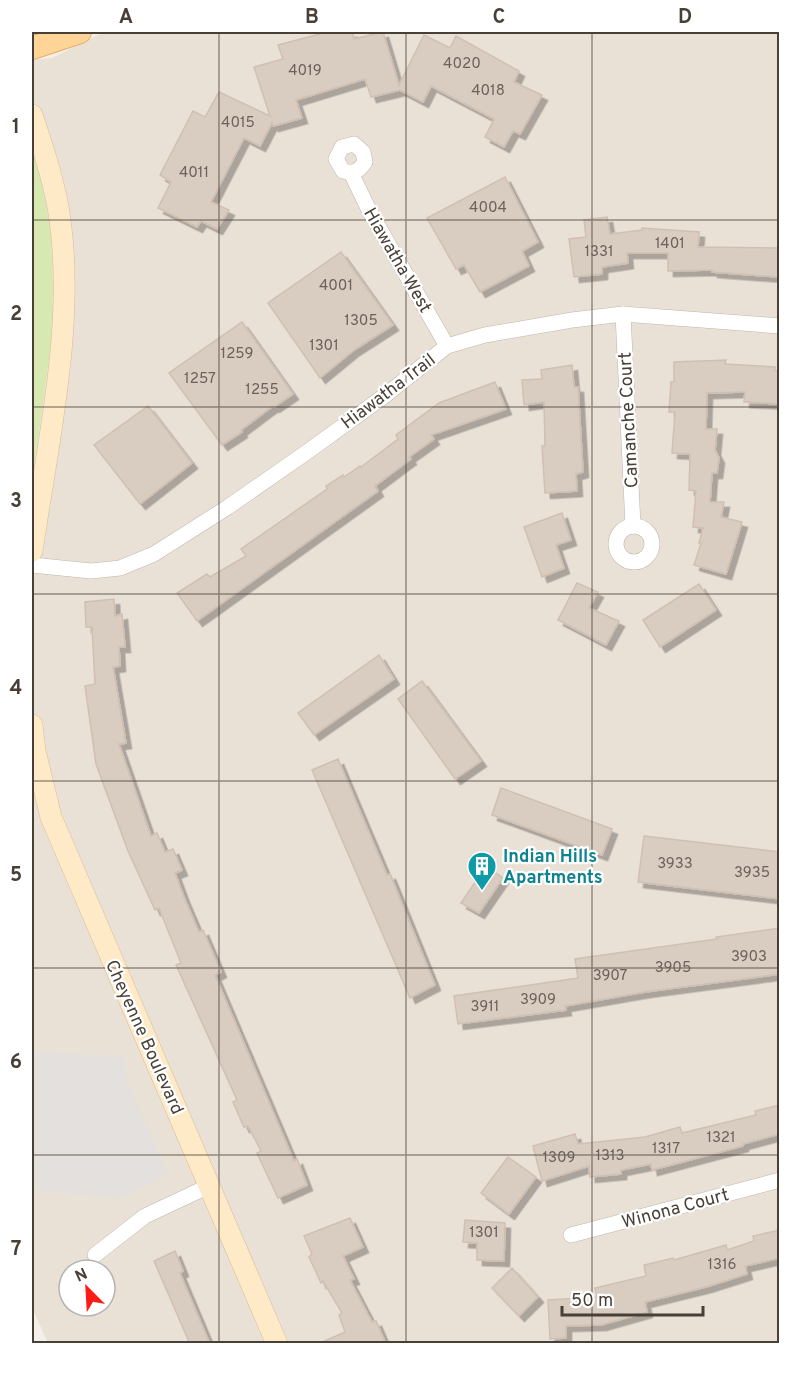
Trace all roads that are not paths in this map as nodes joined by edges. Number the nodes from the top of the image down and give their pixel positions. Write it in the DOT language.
graph roads {
  1 [pos="80,32"];
  2 [pos="32,48"];
  3 [pos="32,115"];
  4 [pos="351,173"];
  5 [pos="623,314"];
  6 [pos="780,326"];
  7 [pos="447,346"];
  8 [pos="633,525"];
  9 [pos="32,551"];
  10 [pos="32,565"];
  11 [pos="32,725"];
  12 [pos="780,1180"];
  13 [pos="209,1186"];
  14 [pos="571,1235"];
  15 [pos="94,1255"];
  16 [pos="277,1344"];
  1 -- 2 [label="main road"];
  3 -- 9 [label="street"];
  4 -- 7 [label="street, Hiawatha West"];
  5 -- 6 [label="street, Hiawatha Trail"];
  5 -- 7 [label="street, Hiawatha Trail"];
  5 -- 8 [label="street, Camanche Court"];
  7 -- 10 [label="street, Hiawatha Trail"];
  11 -- 13 [label="street, Cheyenne Boulevard"];
  12 -- 14 [label="street, Winona Court"];
  13 -- 15 [label="street"];
  13 -- 16 [label="street, Cheyenne Boulevard"];
}
